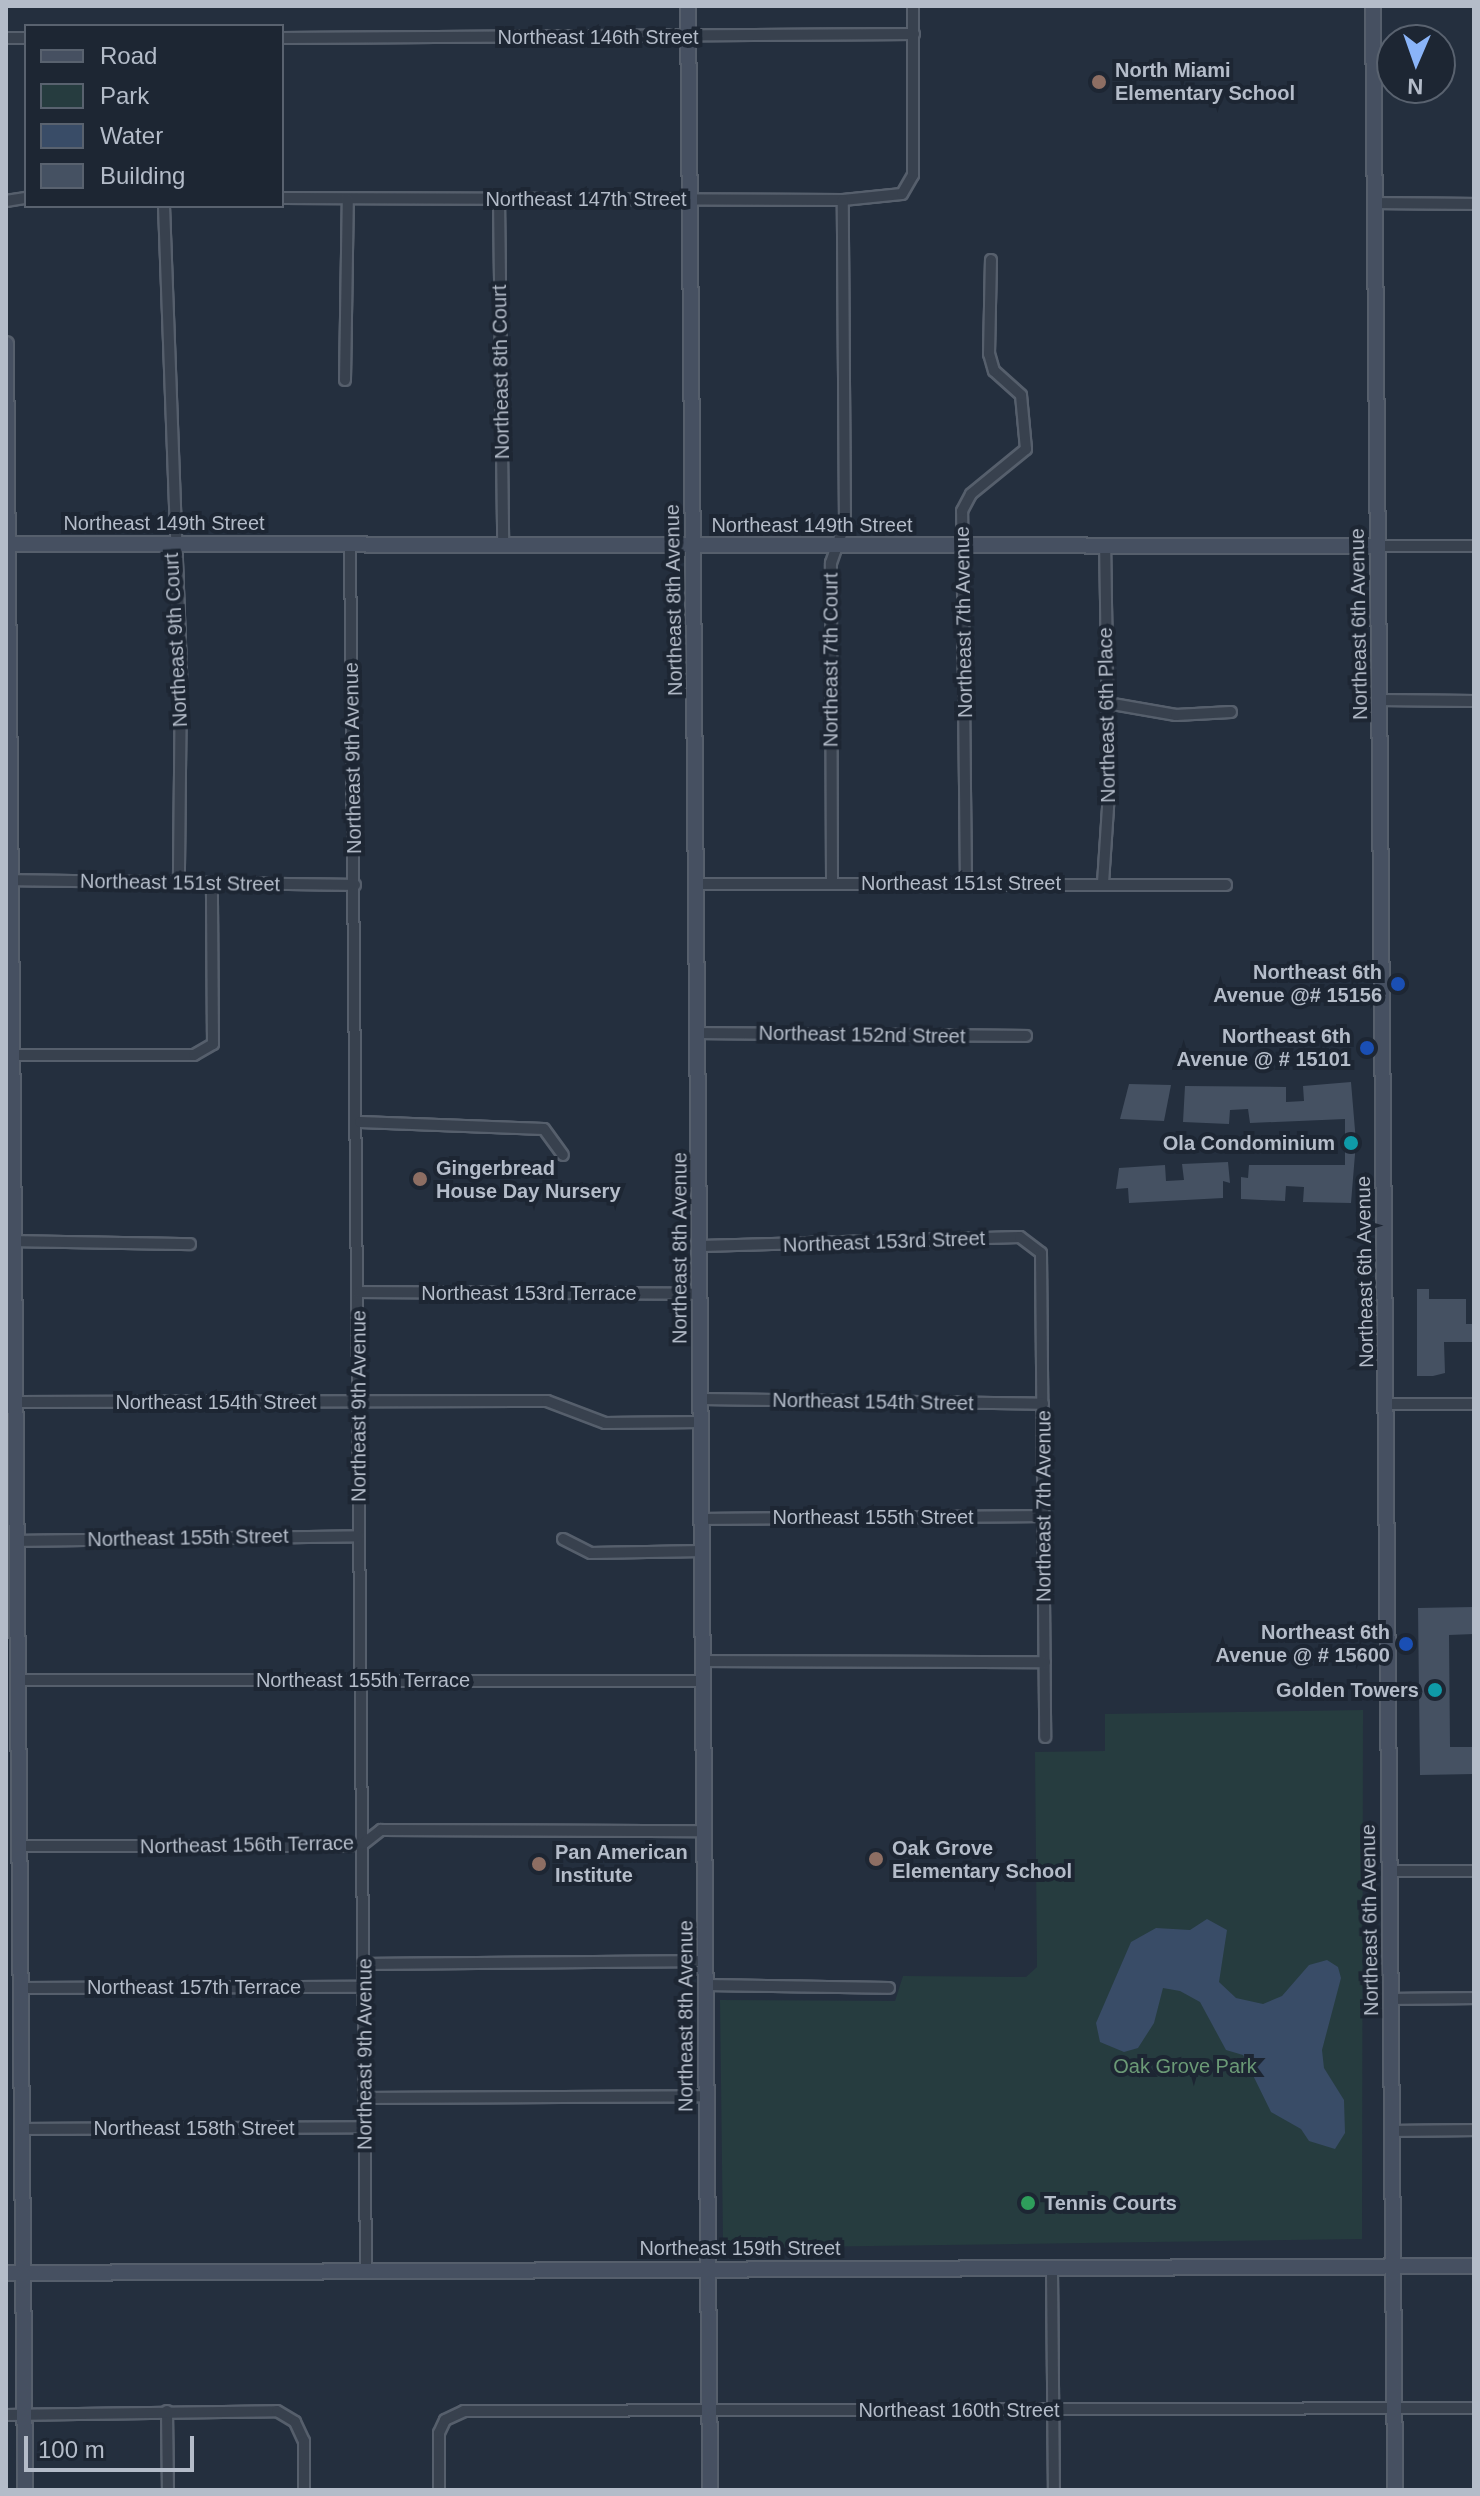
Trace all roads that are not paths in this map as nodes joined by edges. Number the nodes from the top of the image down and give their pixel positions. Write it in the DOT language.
graph roads {
  1 [pos="688,6"];
  2 [pos="913,6"];
  3 [pos="1373,6"];
  4 [pos="914,34"];
  5 [pos="688,37"];
  6 [pos="284,38"];
  7 [pos="284,198"];
  8 [pos="348,199"];
  9 [pos="499,199"];
  10 [pos="689,200"];
  11 [pos="843,200"];
  12 [pos="1376,203"];
  13 [pos="1474,204"];
  14 [pos="164,208"];
  15 [pos="991,260"];
  16 [pos="6,344"];
  17 [pos="345,380"];
  18 [pos="172,543"];
  19 [pos="350,543"];
  20 [pos="7,544"];
  21 [pos="693,544"];
  22 [pos="503,545"];
  23 [pos="963,545"];
  24 [pos="1105,545"];
  25 [pos="1378,546"];
  26 [pos="1474,546"];
  27 [pos="835,548"];
  28 [pos="1379,700"];
  29 [pos="1474,701"];
  30 [pos="1107,703"];
  31 [pos="1231,712"];
  32 [pos="9,880"];
  33 [pos="832,882"];
  34 [pos="179,883"];
  35 [pos="966,883"];
  36 [pos="1103,883"];
  37 [pos="212,884"];
  38 [pos="696,884"];
  39 [pos="355,885"];
  40 [pos="1226,885"];
  41 [pos="9,1023"];
  42 [pos="698,1033"];
  43 [pos="1026,1036"];
  44 [pos="12,1055"];
  45 [pos="360,1122"];
  46 [pos="563,1155"];
  47 [pos="13,1241"];
  48 [pos="190,1244"];
  49 [pos="701,1246"];
  50 [pos="1044,1274"];
  51 [pos="359,1292"];
  52 [pos="699,1294"];
  53 [pos="702,1399"];
  54 [pos="360,1401"];
  55 [pos="14,1402"];
  56 [pos="1043,1404"];
  57 [pos="1387,1404"];
  58 [pos="1474,1404"];
  59 [pos="702,1422"];
  60 [pos="1043,1516"];
  61 [pos="703,1519"];
  62 [pos="359,1536"];
  63 [pos="563,1539"];
  64 [pos="16,1541"];
  65 [pos="703,1551"];
  66 [pos="11,1576"];
  67 [pos="703,1661"];
  68 [pos="1045,1662"];
  69 [pos="22,1680"];
  70 [pos="363,1680"];
  71 [pos="704,1681"];
  72 [pos="1045,1737"];
  73 [pos="706,1831"];
  74 [pos="363,1844"];
  75 [pos="23,1846"];
  76 [pos="1388,1871"];
  77 [pos="1474,1871"];
  78 [pos="706,1961"];
  79 [pos="365,1964"];
  80 [pos="706,1985"];
  81 [pos="365,1987"];
  82 [pos="22,1988"];
  83 [pos="889,1988"];
  84 [pos="1474,1998"];
  85 [pos="1392,1999"];
  86 [pos="706,2096"];
  87 [pos="366,2098"];
  88 [pos="366,2127"];
  89 [pos="22,2129"];
  90 [pos="1474,2130"];
  91 [pos="1393,2131"];
  92 [pos="1474,2266"];
  93 [pos="708,2267"];
  94 [pos="1395,2267"];
  95 [pos="366,2269"];
  96 [pos="1052,2269"];
  97 [pos="6,2273"];
  98 [pos="22,2273"];
  99 [pos="1394,2408"];
  100 [pos="1474,2408"];
  101 [pos="1053,2409"];
  102 [pos="167,2411"];
  103 [pos="709,2411"];
  104 [pos="6,2415"];
  105 [pos="25,2415"];
  106 [pos="25,2490"];
  107 [pos="168,2490"];
  108 [pos="304,2490"];
  109 [pos="439,2490"];
  110 [pos="710,2490"];
  111 [pos="1054,2490"];
  112 [pos="1395,2490"];
  1 -- 5 [label="street, Northeast 8th Avenue"];
  2 -- 4 [label="street"];
  3 -- 12 [label="street, Northeast 6th Avenue"];
  4 -- 5 [label="street, Northeast 146th Street"];
  4 -- 11 [label="street, Northeast 147th Street"];
  5 -- 6 [label="street, Northeast 146th Street"];
  5 -- 10 [label="street, Northeast 8th Avenue"];
  7 -- 8 [label="street, Northeast 147th Street"];
  8 -- 9 [label="street, Northeast 147th Street"];
  8 -- 17 [label="street"];
  9 -- 10 [label="street, Northeast 147th Street"];
  9 -- 22 [label="street, Northeast 8th Court"];
  10 -- 11 [label="street, Northeast 147th Street"];
  10 -- 21 [label="street, Northeast 8th Avenue"];
  11 -- 27 [label="street, Northeast 7th Court"];
  12 -- 13 [label="street"];
  12 -- 25 [label="street, Northeast 6th Avenue"];
  14 -- 18 [label="street, Northeast 9th Court"];
  15 -- 23 [label="street, Northeast 7th Avenue"];
  16 -- 20 [label="street"];
  18 -- 19 [label="street, Northeast 149th Street"];
  18 -- 20 [label="street, Northeast 149th Street"];
  18 -- 34 [label="street, Northeast 9th Court"];
  19 -- 22 [label="street, Northeast 149th Street"];
  19 -- 39 [label="street, Northeast 9th Avenue"];
  20 -- 32 [label="street"];
  21 -- 22 [label="street, Northeast 149th Street"];
  21 -- 27 [label="street, Northeast 149th Street"];
  21 -- 38 [label="street, Northeast 8th Avenue"];
  23 -- 24 [label="street, Northeast 149th Street"];
  23 -- 27 [label="street, Northeast 149th Street"];
  23 -- 35 [label="street, Northeast 7th Avenue"];
  24 -- 25 [label="street, Northeast 149th Street"];
  24 -- 30 [label="street, Northeast 6th Place"];
  25 -- 26 [label="street, Northeast 149th Street"];
  25 -- 28 [label="street, Northeast 6th Avenue"];
  27 -- 33 [label="street, Northeast 7th Court"];
  28 -- 29 [label="street"];
  28 -- 57 [label="street, Northeast 6th Avenue"];
  30 -- 31 [label="street"];
  30 -- 36 [label="street, Northeast 6th Place"];
  32 -- 34 [label="street, Northeast 151st Street"];
  32 -- 41 [label="street"];
  33 -- 35 [label="street, Northeast 151st Street"];
  33 -- 38 [label="street, Northeast 151st Street"];
  34 -- 37 [label="street, Northeast 151st Street"];
  35 -- 36 [label="street, Northeast 151st Street"];
  36 -- 40 [label="street, Northeast 151st Street"];
  37 -- 39 [label="street, Northeast 151st Street"];
  37 -- 44 [label="street"];
  38 -- 42 [label="street, Northeast 8th Avenue"];
  39 -- 45 [label="street, Northeast 9th Avenue"];
  41 -- 44 [label="street"];
  42 -- 43 [label="street, Northeast 152nd Street"];
  42 -- 49 [label="street, Northeast 8th Avenue"];
  44 -- 47 [label="street"];
  45 -- 46 [label="street"];
  45 -- 51 [label="street, Northeast 9th Avenue"];
  47 -- 48 [label="street"];
  47 -- 55 [label="street"];
  49 -- 50 [label="street, Northeast 153rd Street"];
  49 -- 52 [label="street, Northeast 8th Avenue"];
  50 -- 56 [label="street, Northeast 7th Avenue"];
  51 -- 52 [label="street, Northeast 153rd Terrace"];
  51 -- 54 [label="street, Northeast 9th Avenue"];
  52 -- 53 [label="street, Northeast 8th Avenue"];
  53 -- 56 [label="street, Northeast 154th Street"];
  53 -- 59 [label="street, Northeast 8th Avenue"];
  54 -- 55 [label="street, Northeast 154th Street"];
  54 -- 59 [label="street, Northeast 154th Street"];
  54 -- 62 [label="street, Northeast 9th Avenue"];
  55 -- 64 [label="street"];
  56 -- 60 [label="street, Northeast 7th Avenue"];
  57 -- 58 [label="street"];
  57 -- 76 [label="street, Northeast 6th Avenue"];
  59 -- 61 [label="street, Northeast 8th Avenue"];
  60 -- 61 [label="street, Northeast 155th Street"];
  60 -- 68 [label="street, Northeast 7th Avenue"];
  61 -- 65 [label="street, Northeast 8th Avenue"];
  62 -- 64 [label="street, Northeast 155th Street"];
  62 -- 70 [label="street, Northeast 9th Avenue"];
  63 -- 65 [label="street"];
  64 -- 66 [label="street"];
  65 -- 67 [label="street, Northeast 8th Avenue"];
  66 -- 69 [label="street"];
  67 -- 68 [label="street"];
  67 -- 71 [label="street, Northeast 8th Avenue"];
  68 -- 72 [label="street, Northeast 7th Avenue"];
  69 -- 70 [label="street, Northeast 155th Terrace"];
  69 -- 75 [label="street"];
  70 -- 71 [label="street, Northeast 155th Terrace"];
  70 -- 74 [label="street, Northeast 9th Avenue"];
  71 -- 73 [label="street, Northeast 8th Avenue"];
  73 -- 74 [label="street, Northeast 156th Terrace"];
  73 -- 78 [label="street, Northeast 8th Avenue"];
  74 -- 75 [label="street, Northeast 156th Terrace"];
  74 -- 79 [label="street, Northeast 9th Avenue"];
  75 -- 82 [label="street"];
  76 -- 77 [label="street"];
  76 -- 85 [label="street, Northeast 6th Avenue"];
  78 -- 79 [label="street"];
  78 -- 80 [label="street, Northeast 8th Avenue"];
  79 -- 81 [label="street, Northeast 9th Avenue"];
  80 -- 83 [label="street"];
  80 -- 86 [label="street, Northeast 8th Avenue"];
  81 -- 82 [label="street, Northeast 157th Terrace"];
  81 -- 87 [label="street, Northeast 9th Avenue"];
  82 -- 89 [label="street"];
  84 -- 85 [label="street"];
  85 -- 91 [label="street, Northeast 6th Avenue"];
  86 -- 87 [label="street"];
  86 -- 93 [label="street, Northeast 8th Avenue"];
  87 -- 88 [label="street, Northeast 9th Avenue"];
  88 -- 89 [label="street, Northeast 158th Street"];
  88 -- 95 [label="street, Northeast 9th Avenue"];
  89 -- 98 [label="street"];
  90 -- 91 [label="street"];
  91 -- 94 [label="street, Northeast 6th Avenue"];
  92 -- 94 [label="street, Northeast 159th Street"];
  93 -- 95 [label="street, Northeast 159th Street"];
  93 -- 96 [label="street, Northeast 159th Street"];
  93 -- 103 [label="street, Northeast 8th Avenue"];
  94 -- 96 [label="street, Northeast 159th Street"];
  94 -- 99 [label="street, Northeast 6th Avenue"];
  95 -- 98 [label="street, Northeast 159th Street"];
  96 -- 101 [label="street"];
  97 -- 98 [label="street, Northeast 159th Street"];
  98 -- 105 [label="street"];
  99 -- 100 [label="street, Northeast 160th Street"];
  99 -- 101 [label="street, Northeast 160th Street"];
  99 -- 112 [label="street, Northeast 6th Avenue"];
  101 -- 103 [label="street, Northeast 160th Street"];
  101 -- 111 [label="street"];
  102 -- 105 [label="street"];
  102 -- 107 [label="street"];
  102 -- 108 [label="street"];
  103 -- 109 [label="street, Northeast 160th Street"];
  103 -- 110 [label="street, Northeast 8th Avenue"];
  104 -- 105 [label="street"];
  105 -- 106 [label="street"];
}
